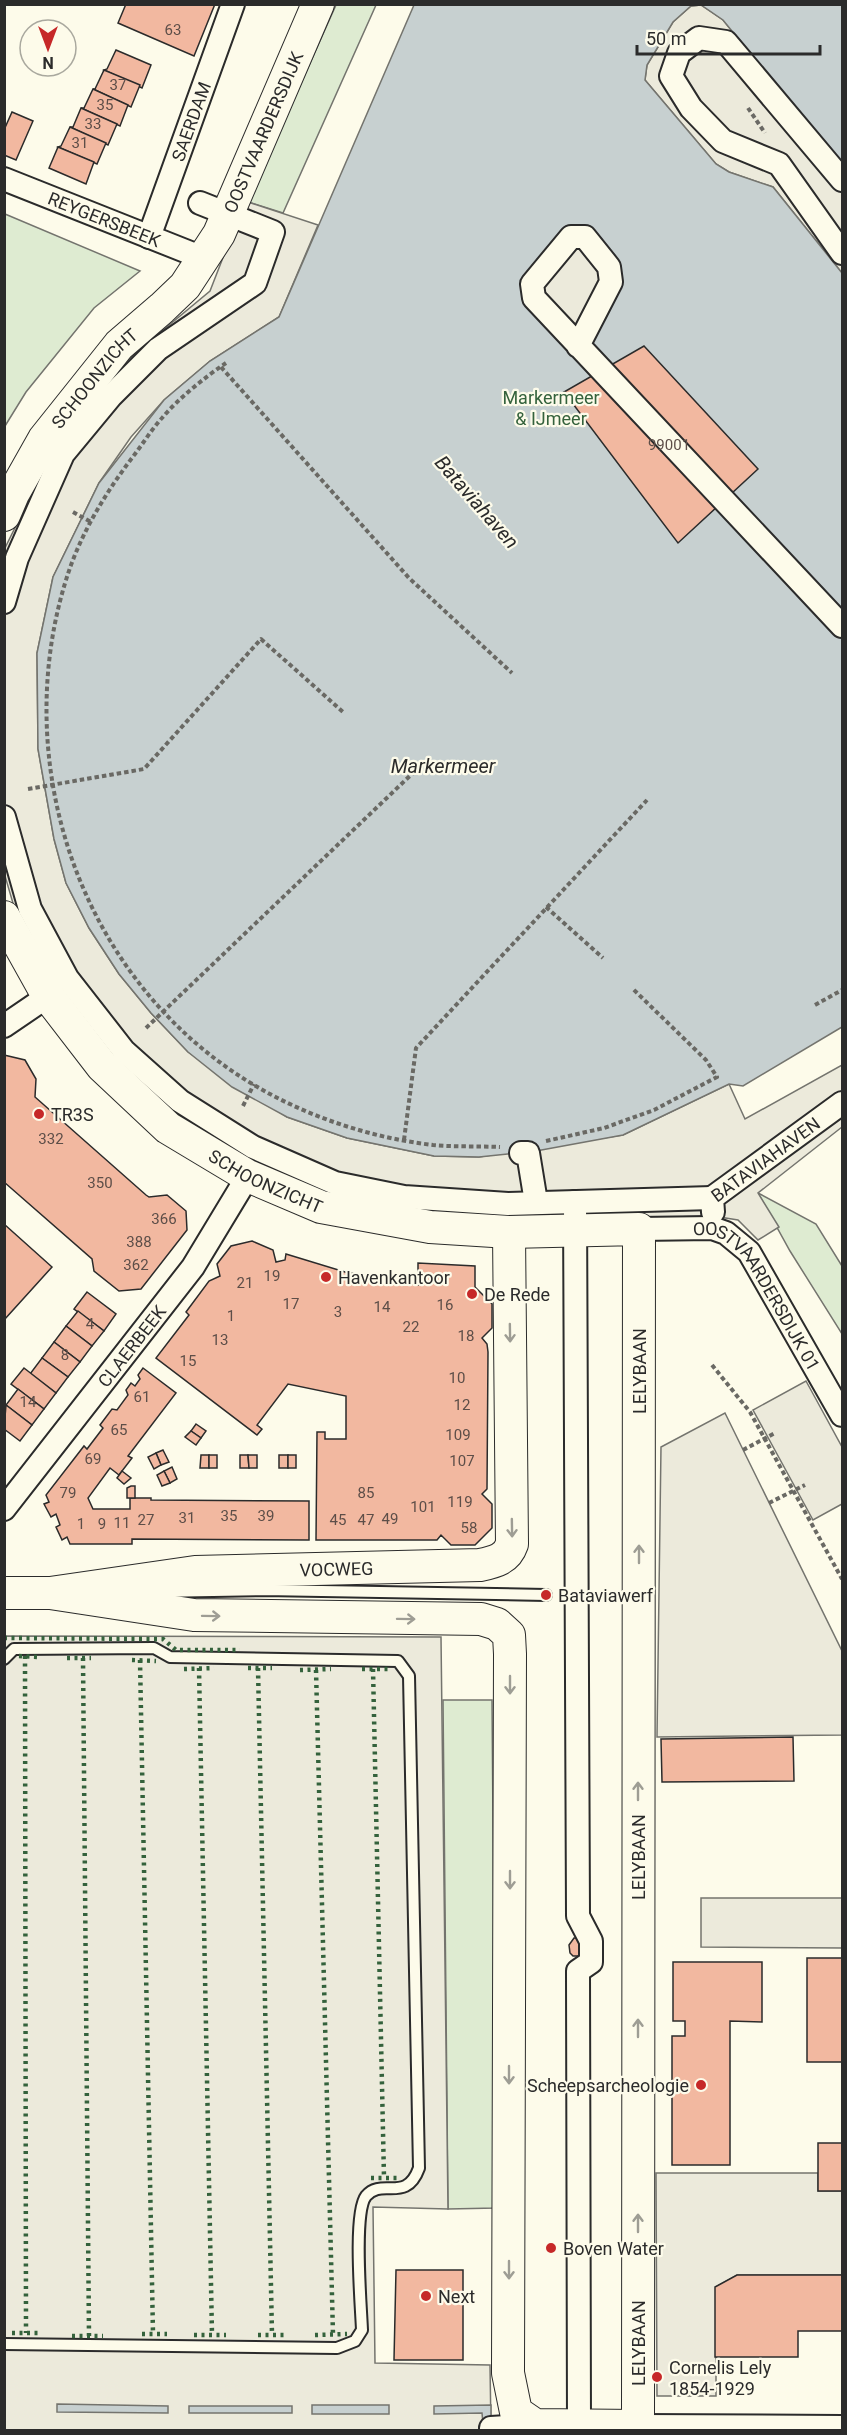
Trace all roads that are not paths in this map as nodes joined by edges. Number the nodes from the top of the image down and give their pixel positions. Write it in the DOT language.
graph roads {
  1 [pos="233,4"];
  2 [pos="318,4"];
  3 [pos="4,179"];
  4 [pos="843,180"];
  5 [pos="214,208"];
  6 [pos="149,237"];
  7 [pos="843,253"];
  8 [pos="203,258"];
  9 [pos="578,346"];
  10 [pos="4,515"];
  11 [pos="4,602"];
  12 [pos="843,626"];
  13 [pos="4,817"];
  14 [pos="4,917"];
  15 [pos="48,996"];
  16 [pos="4,1026"];
  17 [pos="843,1103"];
  18 [pos="527,1149"];
  19 [pos="248,1176"];
  20 [pos="712,1198"];
  21 [pos="536,1202"];
  22 [pos="576,1216"];
  23 [pos="711,1228"];
  24 [pos="639,1229"];
  25 [pos="509,1232"];
  26 [pos="843,1415"];
  27 [pos="4,1509"];
  28 [pos="4,1593"];
  29 [pos="159,1593"];
  30 [pos="546,1595"];
  31 [pos="4,1659"];
  32 [pos="4,2344"];
  33 [pos="638,2426"];
  34 [pos="556,2427"];
  35 [pos="843,2427"];
  36 [pos="491,2428"];
  37 [pos="695,2429"];
  1 -- 6 [label="street, SAERDAM"];
  2 -- 5 [label="street, OOSTVAARDERSDIJK"];
  3 -- 6 [label="street, REYGERSBEEK"];
  4 -- 7 [label="street"];
  5 -- 8 [label="street, OOSTVAARDERSDIJK"];
  5 -- 11 [label="street"];
  6 -- 8 [label="street, REYGERSBEEK"];
  8 -- 10 [label="street, SCHOONZICHT"];
  9 -- 12 [label="street"];
  13 -- 21 [label="street"];
  14 -- 15 [label="street, SCHOONZICHT"];
  15 -- 16 [label="street"];
  15 -- 19 [label="street, SCHOONZICHT"];
  17 -- 20 [label="street, BATAVIAHAVEN"];
  18 -- 21 [label="street"];
  19 -- 25 [label="street, SCHOONZICHT"];
  19 -- 27 [label="street, CLAERBEEK"];
  20 -- 22 [label="street"];
  20 -- 23 [label="street, BATAVIAHAVEN"];
  21 -- 22 [label="street"];
  22 -- 24 [label="street, SCHOONZICHT"];
  22 -- 25 [label="street, SCHOONZICHT"];
  22 -- 34 [label="street"];
  23 -- 24 [label="street, OOSTVAARDERSDIJK 01"];
  23 -- 26 [label="street, OOSTVAARDERSDIJK 01"];
  33 -- 24 [label="street, LELYBAAN, one-way"];
  25 -- 29 [label="street, VOCWEG, one-way"];
  28 -- 29 [label="street, VOCWEG"];
  29 -- 30 [label="lane"];
  29 -- 34 [label="street, VOCWEG, one-way"];
  31 -- 32 [label="lane"];
  33 -- 34 [label="street"];
  33 -- 37 [label="street"];
  34 -- 36 [label="street"];
  35 -- 37 [label="street"];
}
